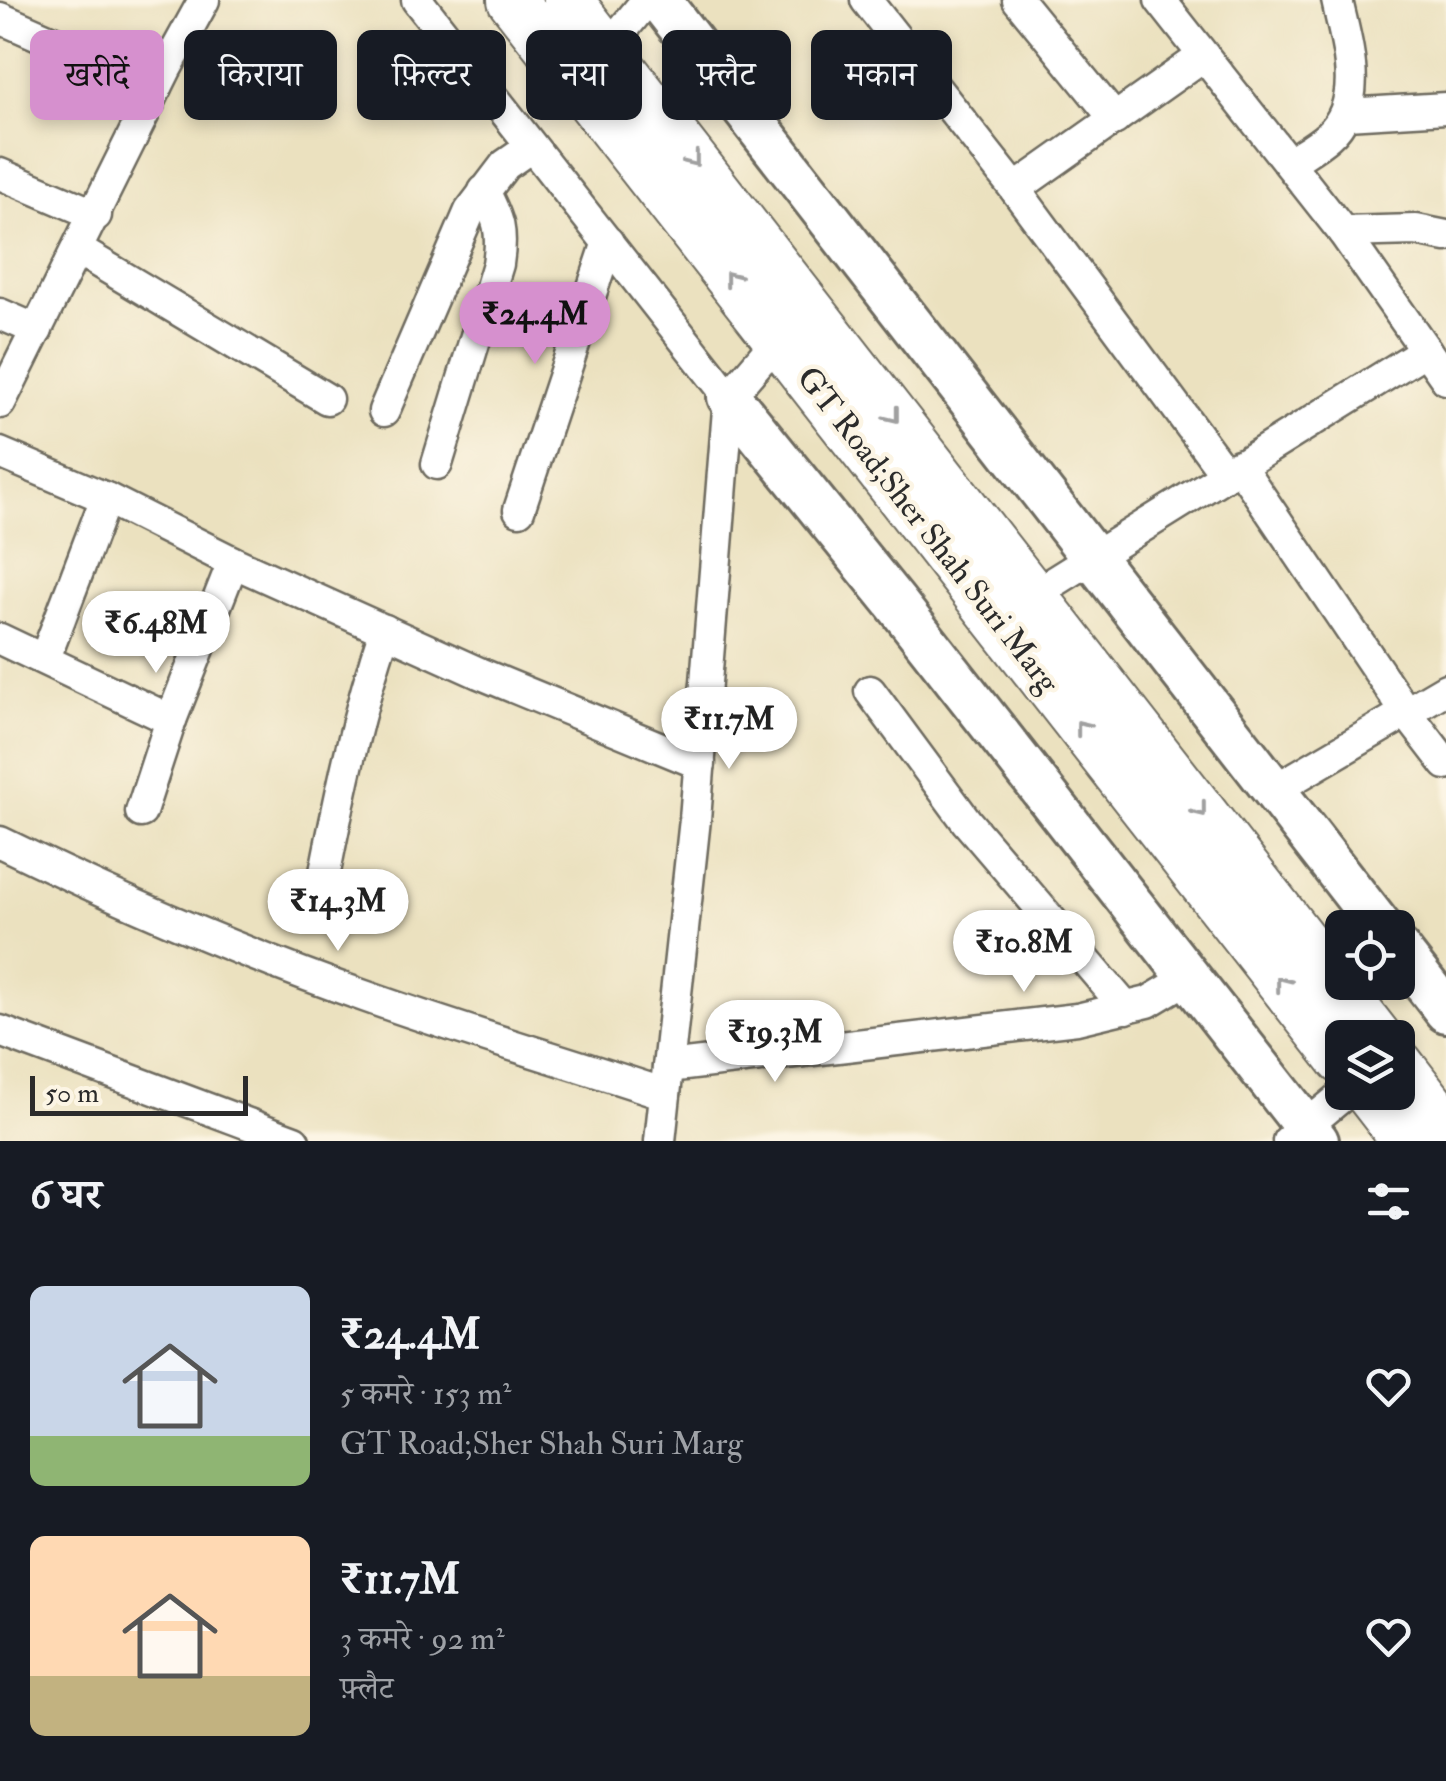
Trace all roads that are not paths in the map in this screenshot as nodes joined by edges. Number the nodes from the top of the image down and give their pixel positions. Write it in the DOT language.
graph roads {
  1 [pos="204,0"];
  2 [pos="417,0"];
  3 [pos="512,0"];
  4 [pos="568,0"];
  5 [pos="647,0"];
  6 [pos="659,0"];
  7 [pos="866,0"];
  8 [pos="1018,0"];
  9 [pos="1160,0"];
  10 [pos="1337,0"];
  11 [pos="0,18"];
  12 [pos="591,30"];
  13 [pos="623,30"];
  14 [pos="30,31"];
  15 [pos="1204,56"];
  16 [pos="164,75"];
  17 [pos="642,101"];
  18 [pos="1446,108"];
  19 [pos="1346,114"];
  20 [pos="1116,119"];
  21 [pos="142,120"];
  22 [pos="532,146"];
  23 [pos="1289,163"];
  24 [pos="0,174"];
  25 [pos="1016,190"];
  26 [pos="484,191"];
  27 [pos="96,214"];
  28 [pos="1343,232"];
  29 [pos="1446,236"];
  30 [pos="608,242"];
  31 [pos="78,250"];
  32 [pos="0,314"];
  33 [pos="794,324"];
  34 [pos="37,330"];
  35 [pos="1426,350"];
  36 [pos="1446,379"];
  37 [pos="729,397"];
  38 [pos="327,400"];
  39 [pos="0,404"];
  40 [pos="384,411"];
  41 [pos="0,453"];
  42 [pos="437,464"];
  43 [pos="1232,469"];
  44 [pos="106,498"];
  45 [pos="519,510"];
  46 [pos="1094,557"];
  47 [pos="233,562"];
  48 [pos="1033,595"];
  49 [pos="385,630"];
  50 [pos="0,640"];
  51 [pos="44,658"];
  52 [pos="1446,689"];
  53 [pos="870,691"];
  54 [pos="1406,712"];
  55 [pos="172,720"];
  56 [pos="700,764"];
  57 [pos="1446,764"];
  58 [pos="1274,790"];
  59 [pos="140,812"];
  60 [pos="0,842"];
  61 [pos="325,872"];
  62 [pos="1367,910"];
  63 [pos="1415,971"];
  64 [pos="1188,978"];
  65 [pos="1126,1008"];
  66 [pos="1446,1011"];
  67 [pos="1364,1020"];
  68 [pos="0,1031"];
  69 [pos="1325,1037"];
  70 [pos="666,1080"];
  71 [pos="1415,1085"];
  72 [pos="1329,1110"];
  73 [pos="1382,1110"];
  74 [pos="1446,1125"];
  75 [pos="1304,1136"];
  76 [pos="294,1141"];
  77 [pos="660,1141"];
  78 [pos="1406,1141"];
  1 -- 16 [label="street"];
  2 -- 22 [label="street"];
  33 -- 3 [label="main road, GT Road;Sher Shah Suri Marg, one-way"];
  4 -- 12 [label="main road, GT Road;Sher Shah Suri Marg"];
  5 -- 13 [label="street"];
  6 -- 46 [label="main road"];
  7 -- 25 [label="street"];
  8 -- 20 [label="street"];
  9 -- 15 [label="street"];
  10 -- 19 [label="street"];
  11 -- 14 [label="street"];
  15 -- 20 [label="street"];
  15 -- 23 [label="street"];
  17 -- 33 [label="main road, GT Road;Sher Shah Suri Marg, one-way"];
  18 -- 19 [label="street"];
  19 -- 23 [label="street"];
  20 -- 25 [label="street"];
  21 -- 27 [label="street"];
  22 -- 26 [label="street"];
  22 -- 30 [label="street"];
  23 -- 28 [label="street"];
  24 -- 27 [label="street"];
  25 -- 43 [label="street"];
  26 -- 40 [label="street"];
  26 -- 42 [label="street"];
  27 -- 31 [label="street"];
  28 -- 29 [label="street"];
  28 -- 35 [label="street"];
  30 -- 37 [label="street"];
  30 -- 45 [label="street"];
  31 -- 34 [label="street"];
  31 -- 38 [label="street"];
  32 -- 34 [label="street"];
  33 -- 37 [label="street"];
  33 -- 48 [label="main road, GT Road;Sher Shah Suri Marg, one-way"];
  69 -- 33 [label="main road, GT Road;Sher Shah Suri Marg, one-way"];
  34 -- 39 [label="street"];
  35 -- 36 [label="street"];
  35 -- 43 [label="street"];
  37 -- 56 [label="street"];
  37 -- 64 [label="main road"];
  41 -- 44 [label="street"];
  43 -- 46 [label="street"];
  43 -- 54 [label="street"];
  44 -- 47 [label="street"];
  44 -- 51 [label="street"];
  46 -- 48 [label="street"];
  46 -- 58 [label="main road"];
  47 -- 49 [label="street"];
  47 -- 55 [label="street"];
  48 -- 67 [label="main road, GT Road;Sher Shah Suri Marg, one-way"];
  49 -- 56 [label="street"];
  49 -- 61 [label="street"];
  50 -- 51 [label="street"];
  51 -- 55 [label="street"];
  52 -- 54 [label="street"];
  53 -- 65 [label="street"];
  54 -- 57 [label="street"];
  54 -- 58 [label="street"];
  55 -- 59 [label="street"];
  56 -- 70 [label="street"];
  58 -- 62 [label="main road"];
  60 -- 70 [label="street"];
  63 -- 66 [label="main road"];
  64 -- 65 [label="street"];
  64 -- 75 [label="main road"];
  65 -- 70 [label="street"];
  68 -- 76 [label="street"];
  70 -- 77 [label="street"];
  71 -- 74 [label="main road"];
  72 -- 75 [label="street"];
  73 -- 78 [label="main road"];
}
